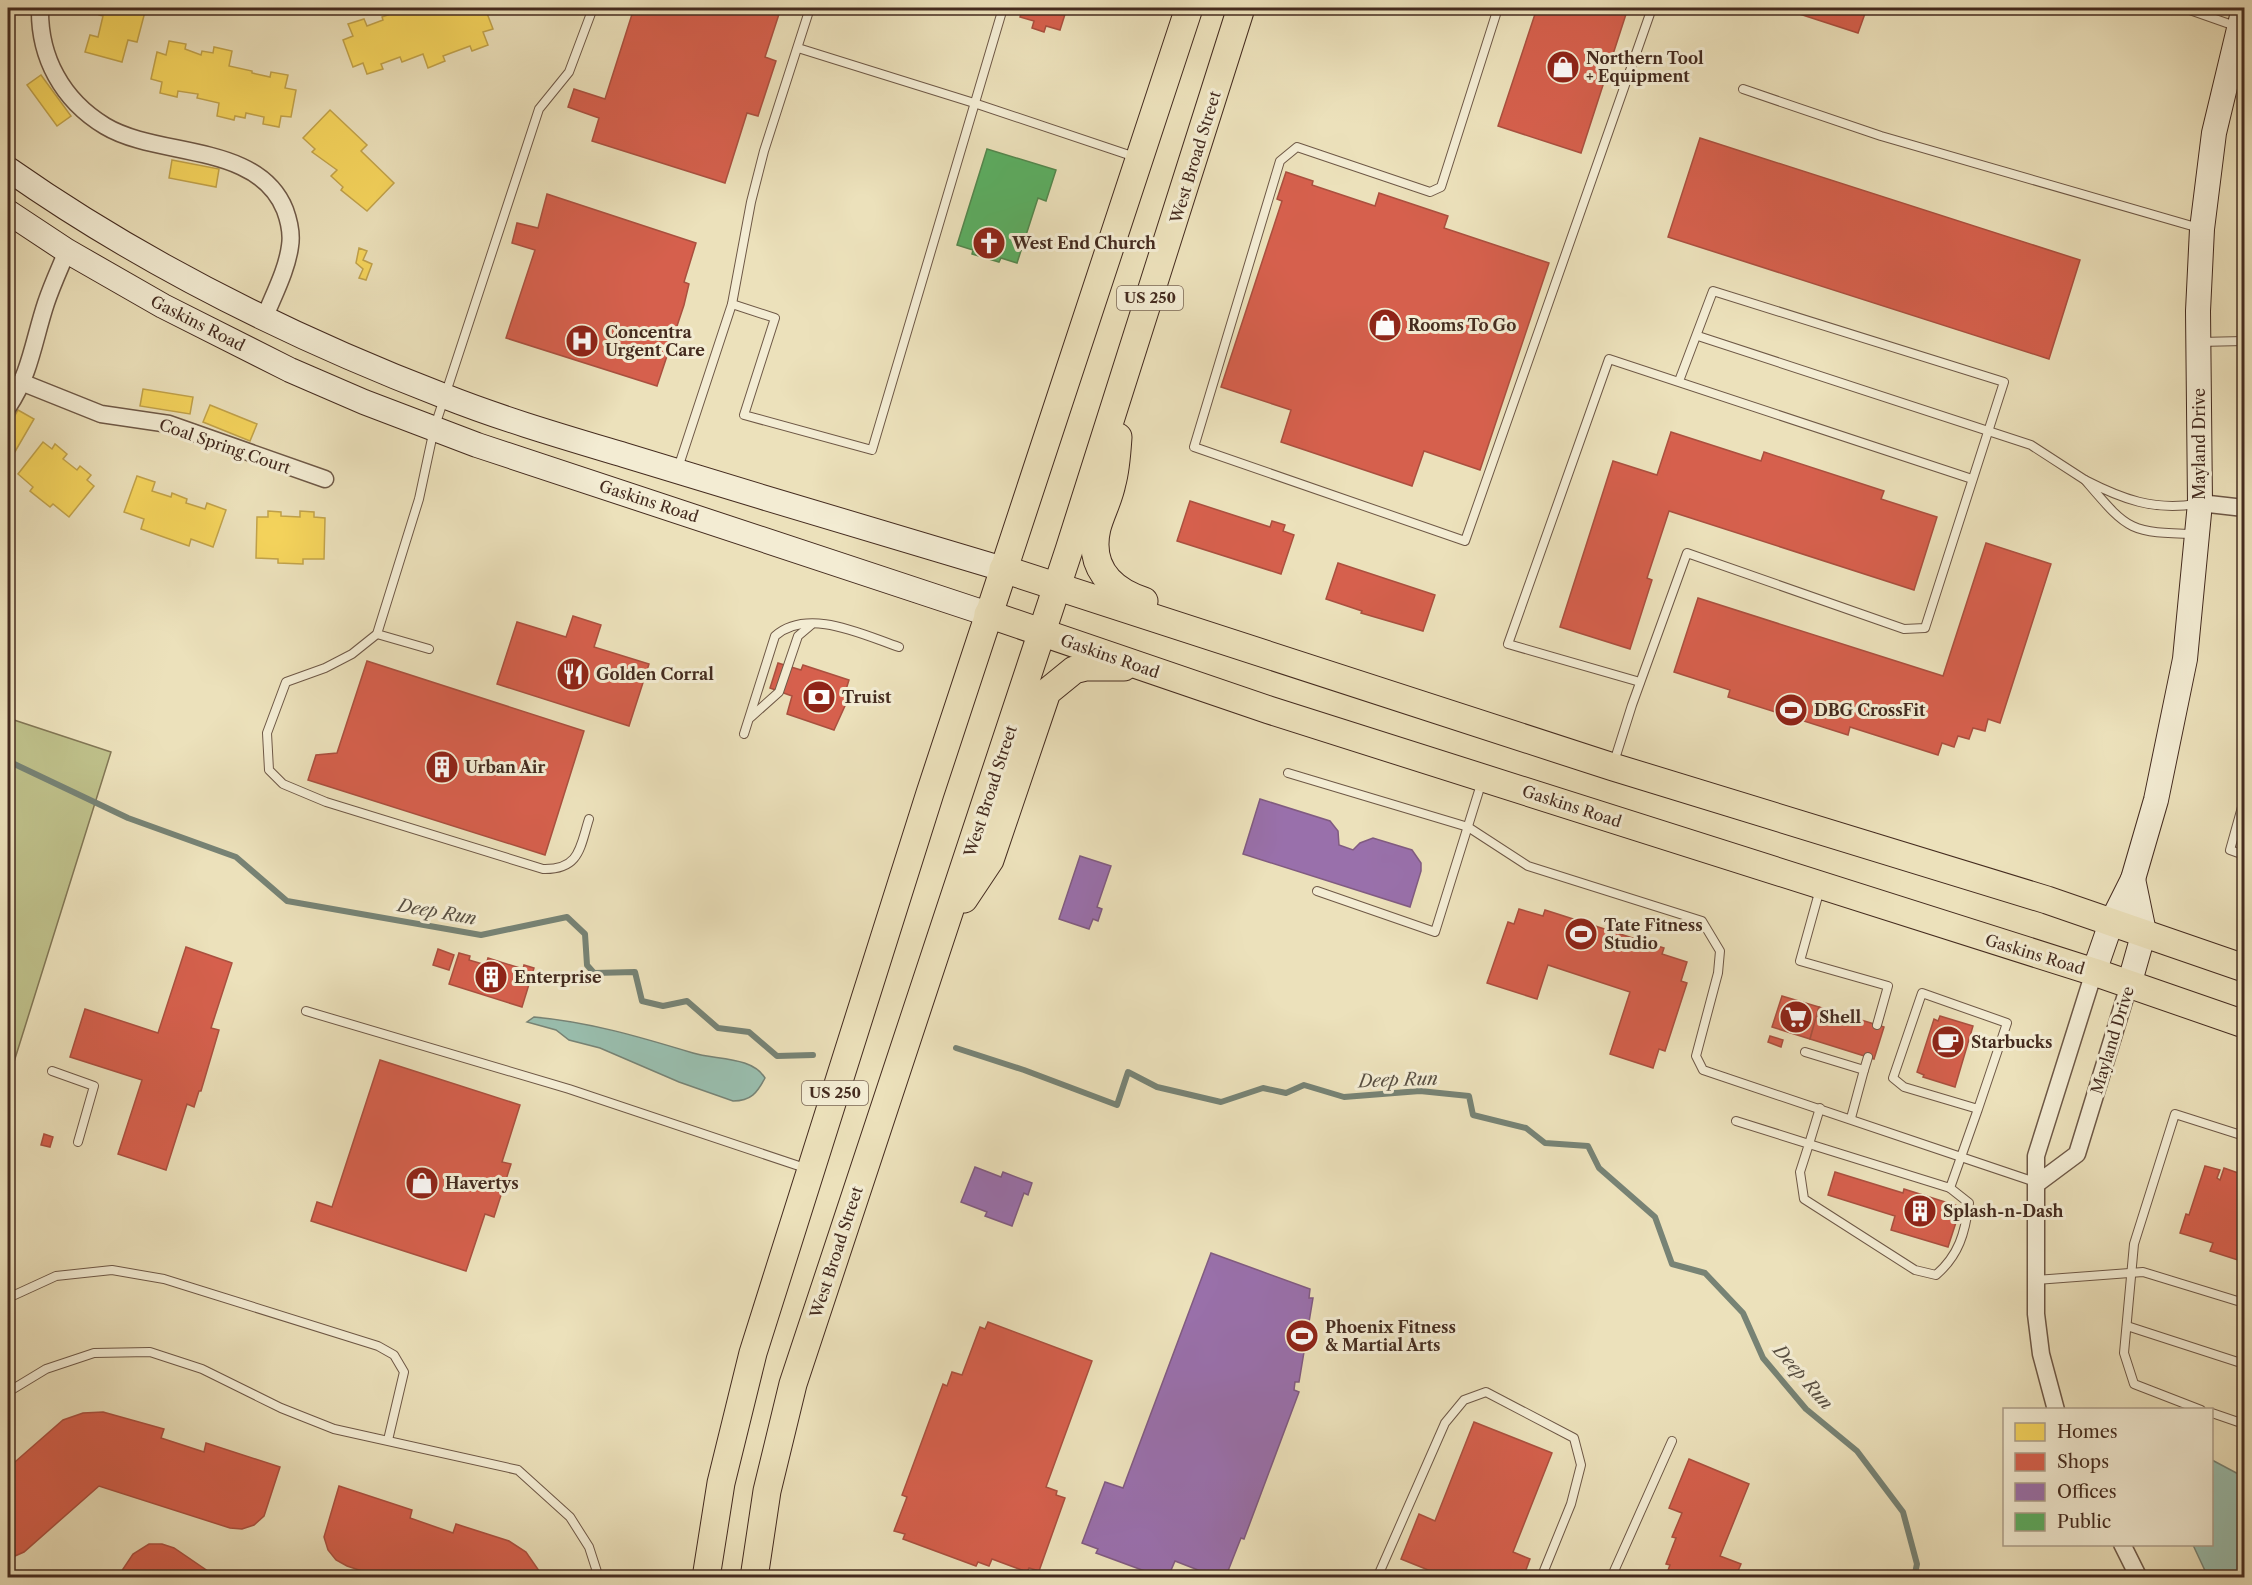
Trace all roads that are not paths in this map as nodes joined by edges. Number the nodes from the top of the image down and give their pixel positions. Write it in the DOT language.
graph roads {
  1 [pos="40,8"];
  2 [pos="593,8"];
  3 [pos="810,8"];
  4 [pos="1003,8"];
  5 [pos="1189,8"];
  6 [pos="1241,8"];
  7 [pos="1498,8"];
  8 [pos="1652,8"];
  9 [pos="2184,8"];
  10 [pos="2242,21"];
  11 [pos="798,48"];
  12 [pos="1743,89"];
  13 [pos="974,103"];
  14 [pos="1138,158"];
  15 [pos="8,169"];
  16 [pos="8,212"];
  17 [pos="2202,229"];
  18 [pos="67,251"];
  19 [pos="732,304"];
  20 [pos="264,319"];
  21 [pos="1698,336"];
  22 [pos="2244,341"];
  23 [pos="2199,342"];
  24 [pos="1127,371"];
  25 [pos="1678,381"];
  26 [pos="21,382"];
  27 [pos="446,397"];
  28 [pos="8,407"];
  29 [pos="434,429"];
  30 [pos="1987,430"];
  31 [pos="677,472"];
  32 [pos="325,479"];
  33 [pos="1972,479"];
  34 [pos="2085,480"];
  35 [pos="2200,503"];
  36 [pos="2244,508"];
  37 [pos="2198,534"];
  38 [pos="1003,569"];
  39 [pos="1056,588"];
  40 [pos="988,614"];
  41 [pos="811,625"];
  42 [pos="1042,632"];
  43 [pos="377,634"];
  44 [pos="899,647"];
  45 [pos="429,649"];
  46 [pos="1276,659"];
  47 [pos="1141,666"];
  48 [pos="1640,682"];
  49 [pos="749,719"];
  50 [pos="744,734"];
  51 [pos="1613,767"];
  52 [pos="1288,773"];
  53 [pos="1483,778"];
  54 [pos="2244,800"];
  55 [pos="589,819"];
  56 [pos="1468,826"];
  57 [pos="2244,855"];
  58 [pos="2133,879"];
  59 [pos="1821,885"];
  60 [pos="1317,891"];
  61 [pos="2111,923"];
  62 [pos="946,925"];
  63 [pos="2144,932"];
  64 [pos="2244,968"];
  65 [pos="2094,972"];
  66 [pos="2129,985"];
  67 [pos="306,1011"];
  68 [pos="2244,1024"];
  69 [pos="1877,1025"];
  70 [pos="1805,1052"];
  71 [pos="1868,1057"];
  72 [pos="1864,1070"];
  73 [pos="52,1071"];
  74 [pos="1820,1108"];
  75 [pos="1978,1109"];
  76 [pos="1851,1118"];
  77 [pos="1736,1121"];
  78 [pos="2244,1136"];
  79 [pos="78,1142"];
  80 [pos="1809,1144"];
  81 [pos="1962,1156"];
  82 [pos="811,1170"];
  83 [pos="2038,1183"];
  84 [pos="1950,1188"];
  85 [pos="2131,1273"];
  86 [pos="2036,1280"];
  87 [pos="8,1298"];
  88 [pos="2244,1303"];
  89 [pos="2127,1326"];
  90 [pos="2244,1364"];
  91 [pos="8,1392"];
  92 [pos="2055,1408"];
  93 [pos="2195,1408"];
  94 [pos="2213,1413"];
  95 [pos="2244,1421"];
  96 [pos="388,1440"];
  97 [pos="1672,1441"];
  98 [pos="2123,1546"];
  99 [pos="599,1578"];
  100 [pos="706,1578"];
  101 [pos="754,1578"];
  102 [pos="1377,1578"];
  103 [pos="1540,1578"];
  104 [pos="1611,1578"];
  105 [pos="2139,1578"];
  1 -- 20 [label="street"];
  2 -- 27 [label="lane"];
  3 -- 11 [label="lane"];
  4 -- 13 [label="lane"];
  5 -- 14 [label="main road, US 250"];
  6 -- 24 [label="main road, West Broad Street / US 250"];
  7 -- 8 [label="lane"];
  9 -- 10 [label="lane"];
  10 -- 17 [label="main road, Mayland Drive"];
  11 -- 13 [label="lane"];
  11 -- 19 [label="lane"];
  12 -- 17 [label="lane"];
  13 -- 14 [label="lane"];
  13 -- 19 [label="lane"];
  14 -- 38 [label="main road, US 250"];
  15 -- 20 [label="main road, Gaskins Road"];
  16 -- 18 [label="main road, Gaskins Road"];
  17 -- 23 [label="main road, Mayland Drive"];
  18 -- 26 [label="street"];
  18 -- 29 [label="main road, Gaskins Road"];
  19 -- 31 [label="lane"];
  20 -- 27 [label="main road, Gaskins Road"];
  21 -- 25 [label="lane"];
  21 -- 30 [label="lane"];
  21 -- 30 [label="lane"];
  22 -- 23 [label="lane"];
  23 -- 35 [label="main road, Mayland Drive"];
  24 -- 39 [label="main road, West Broad Street / US 250"];
  24 -- 46 [label="main road"];
  25 -- 33 [label="lane"];
  25 -- 48 [label="lane"];
  26 -- 28 [label="street"];
  26 -- 32 [label="street, Coal Spring Court"];
  27 -- 29 [label="lane"];
  27 -- 31 [label="main road, Gaskins Road"];
  29 -- 40 [label="main road, Gaskins Road"];
  29 -- 43 [label="lane"];
  30 -- 33 [label="lane"];
  30 -- 34 [label="lane"];
  31 -- 38 [label="main road, Gaskins Road"];
  33 -- 48 [label="lane"];
  34 -- 35 [label="lane"];
  34 -- 37 [label="lane"];
  35 -- 36 [label="street"];
  35 -- 37 [label="main road, Mayland Drive"];
  37 -- 58 [label="main road, Mayland Drive"];
  38 -- 39 [label="main road, Gaskins Road"];
  38 -- 40 [label="main road, US 250"];
  39 -- 42 [label="main road, West Broad Street / US 250"];
  39 -- 46 [label="main road, Gaskins Road"];
  40 -- 42 [label="main road, Gaskins Road"];
  40 -- 82 [label="main road, US 250"];
  41 -- 44 [label="lane"];
  41 -- 49 [label="lane"];
  41 -- 49 [label="lane"];
  42 -- 47 [label="main road, Gaskins Road"];
  42 -- 62 [label="main road, West Broad Street / US 250"];
  43 -- 45 [label="lane"];
  43 -- 55 [label="lane"];
  46 -- 51 [label="main road, Gaskins Road"];
  47 -- 53 [label="main road, Gaskins Road"];
  47 -- 62 [label="main road"];
  48 -- 51 [label="lane"];
  49 -- 50 [label="lane"];
  51 -- 61 [label="main road, Gaskins Road"];
  52 -- 56 [label="lane"];
  53 -- 56 [label="lane"];
  53 -- 59 [label="main road, Gaskins Road"];
  54 -- 57 [label="lane"];
  56 -- 60 [label="lane"];
  56 -- 74 [label="lane"];
  58 -- 61 [label="main road, Mayland Drive"];
  58 -- 63 [label="main road, Mayland Drive"];
  59 -- 65 [label="main road, Gaskins Road"];
  59 -- 69 [label="lane"];
  61 -- 63 [label="main road, Gaskins Road"];
  61 -- 65 [label="main road, Mayland Drive"];
  62 -- 101 [label="main road, West Broad Street / US 250"];
  63 -- 64 [label="main road, Gaskins Road"];
  63 -- 66 [label="main road, Mayland Drive"];
  65 -- 66 [label="main road, Gaskins Road"];
  65 -- 83 [label="street, Mayland Drive"];
  66 -- 68 [label="main road, Gaskins Road"];
  66 -- 83 [label="street, Mayland Drive"];
  67 -- 82 [label="lane"];
  70 -- 72 [label="lane"];
  71 -- 72 [label="lane"];
  72 -- 76 [label="lane"];
  73 -- 79 [label="lane"];
  74 -- 76 [label="lane"];
  74 -- 80 [label="lane"];
  75 -- 75 [label="lane"];
  75 -- 81 [label="lane"];
  76 -- 81 [label="lane"];
  77 -- 80 [label="lane"];
  78 -- 85 [label="lane"];
  80 -- 84 [label="lane"];
  80 -- 84 [label="lane"];
  81 -- 83 [label="lane"];
  81 -- 84 [label="lane"];
  82 -- 100 [label="main road, US 250"];
  83 -- 86 [label="street, Mayland Drive"];
  85 -- 86 [label="lane"];
  85 -- 88 [label="lane"];
  85 -- 89 [label="lane"];
  86 -- 92 [label="street, Mayland Drive"];
  87 -- 96 [label="lane"];
  89 -- 90 [label="lane"];
  89 -- 93 [label="lane"];
  91 -- 96 [label="lane"];
  94 -- 95 [label="lane"];
  96 -- 99 [label="lane"];
  97 -- 104 [label="lane"];
  98 -- 105 [label="street"];
  102 -- 103 [label="lane"];
}
